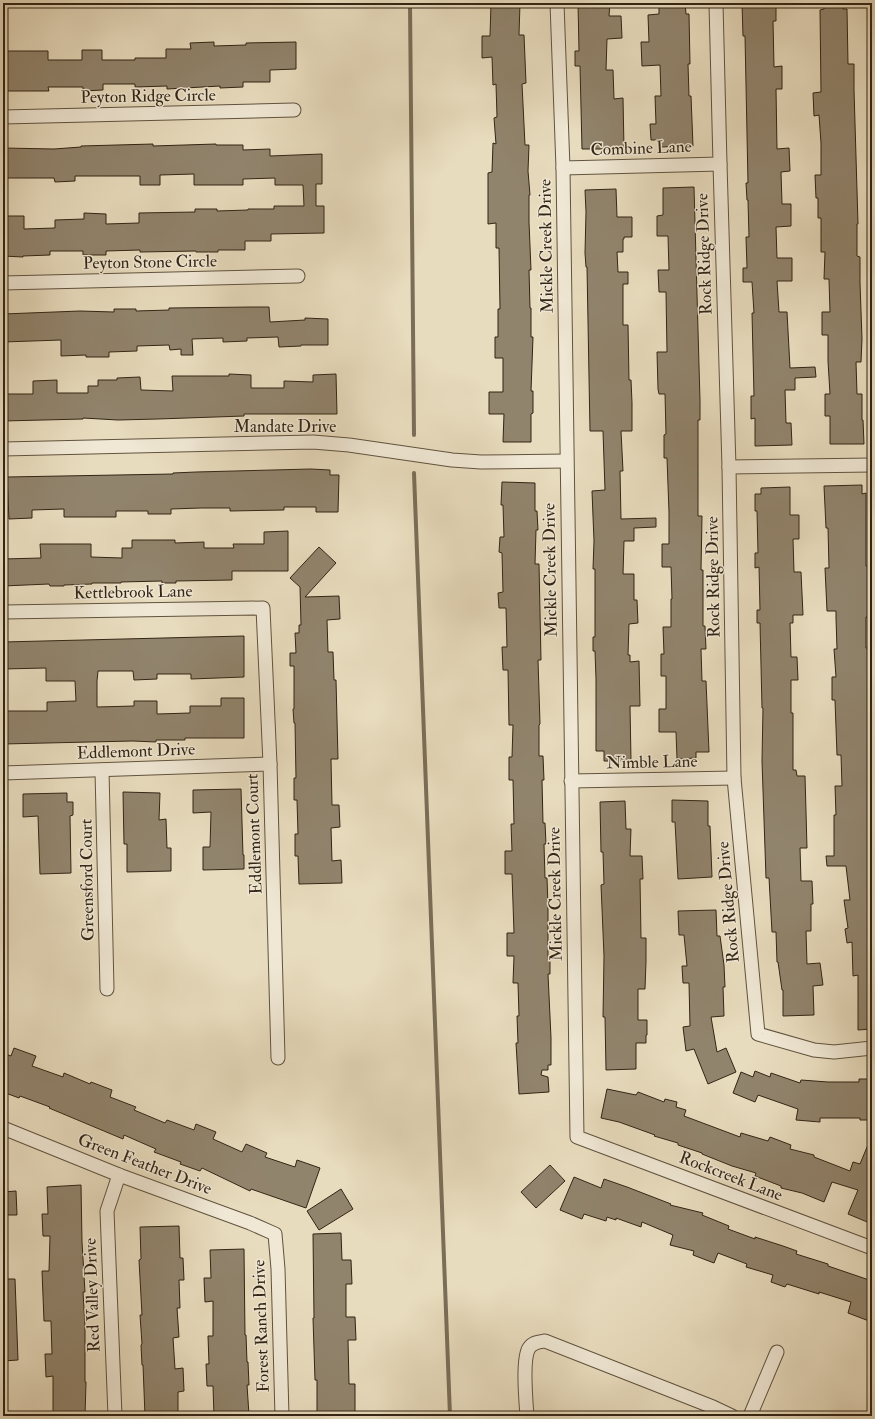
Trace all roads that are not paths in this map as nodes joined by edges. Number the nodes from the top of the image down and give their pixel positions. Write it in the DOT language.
graph roads {
  1 [pos="557,3"];
  2 [pos="716,3"];
  3 [pos="294,110"];
  4 [pos="3,117"];
  5 [pos="720,164"];
  6 [pos="563,168"];
  7 [pos="298,276"];
  8 [pos="3,283"];
  9 [pos="3,449"];
  10 [pos="566,461"];
  11 [pos="872,465"];
  12 [pos="729,467"];
  13 [pos="263,608"];
  14 [pos="3,612"];
  15 [pos="270,764"];
  16 [pos="102,770"];
  17 [pos="3,773"];
  18 [pos="734,778"];
  19 [pos="571,781"];
  20 [pos="107,989"];
  21 [pos="872,1048"];
  22 [pos="278,1058"];
  23 [pos="3,1128"];
  24 [pos="577,1137"];
  25 [pos="119,1175"];
  26 [pos="275,1234"];
  27 [pos="872,1248"];
  28 [pos="777,1352"];
  29 [pos="115,1416"];
  30 [pos="282,1416"];
  31 [pos="526,1416"];
  32 [pos="732,1416"];
  33 [pos="750,1416"];
  1 -- 6 [label="street, Mickle Creek Drive"];
  2 -- 5 [label="street, Rock Ridge Drive"];
  3 -- 4 [label="street, Peyton Ridge Circle"];
  5 -- 6 [label="street, Combine Lane"];
  5 -- 12 [label="street, Rock Ridge Drive"];
  6 -- 10 [label="street, Mickle Creek Drive"];
  7 -- 8 [label="street, Peyton Stone Circle"];
  9 -- 10 [label="street, Mandate Drive"];
  10 -- 19 [label="street, Mickle Creek Drive"];
  11 -- 12 [label="street"];
  12 -- 18 [label="street, Rock Ridge Drive"];
  13 -- 14 [label="street, Kettlebrook Lane"];
  13 -- 15 [label="street, Eddlemont Court"];
  15 -- 16 [label="street, Eddlemont Drive"];
  15 -- 22 [label="street, Eddlemont Court"];
  16 -- 17 [label="street, Eddlemont Drive"];
  16 -- 20 [label="street, Greensford Court"];
  18 -- 19 [label="street, Nimble Lane"];
  18 -- 21 [label="street, Rock Ridge Drive"];
  19 -- 24 [label="street, Mickle Creek Drive"];
  23 -- 25 [label="street, Green Feather Drive"];
  24 -- 27 [label="street, Rockcreek Lane"];
  25 -- 26 [label="street, Green Feather Drive"];
  25 -- 29 [label="street, Red Valley Drive"];
  26 -- 30 [label="street, Forest Ranch Drive"];
  28 -- 33 [label="street"];
  31 -- 32 [label="street"];
}
